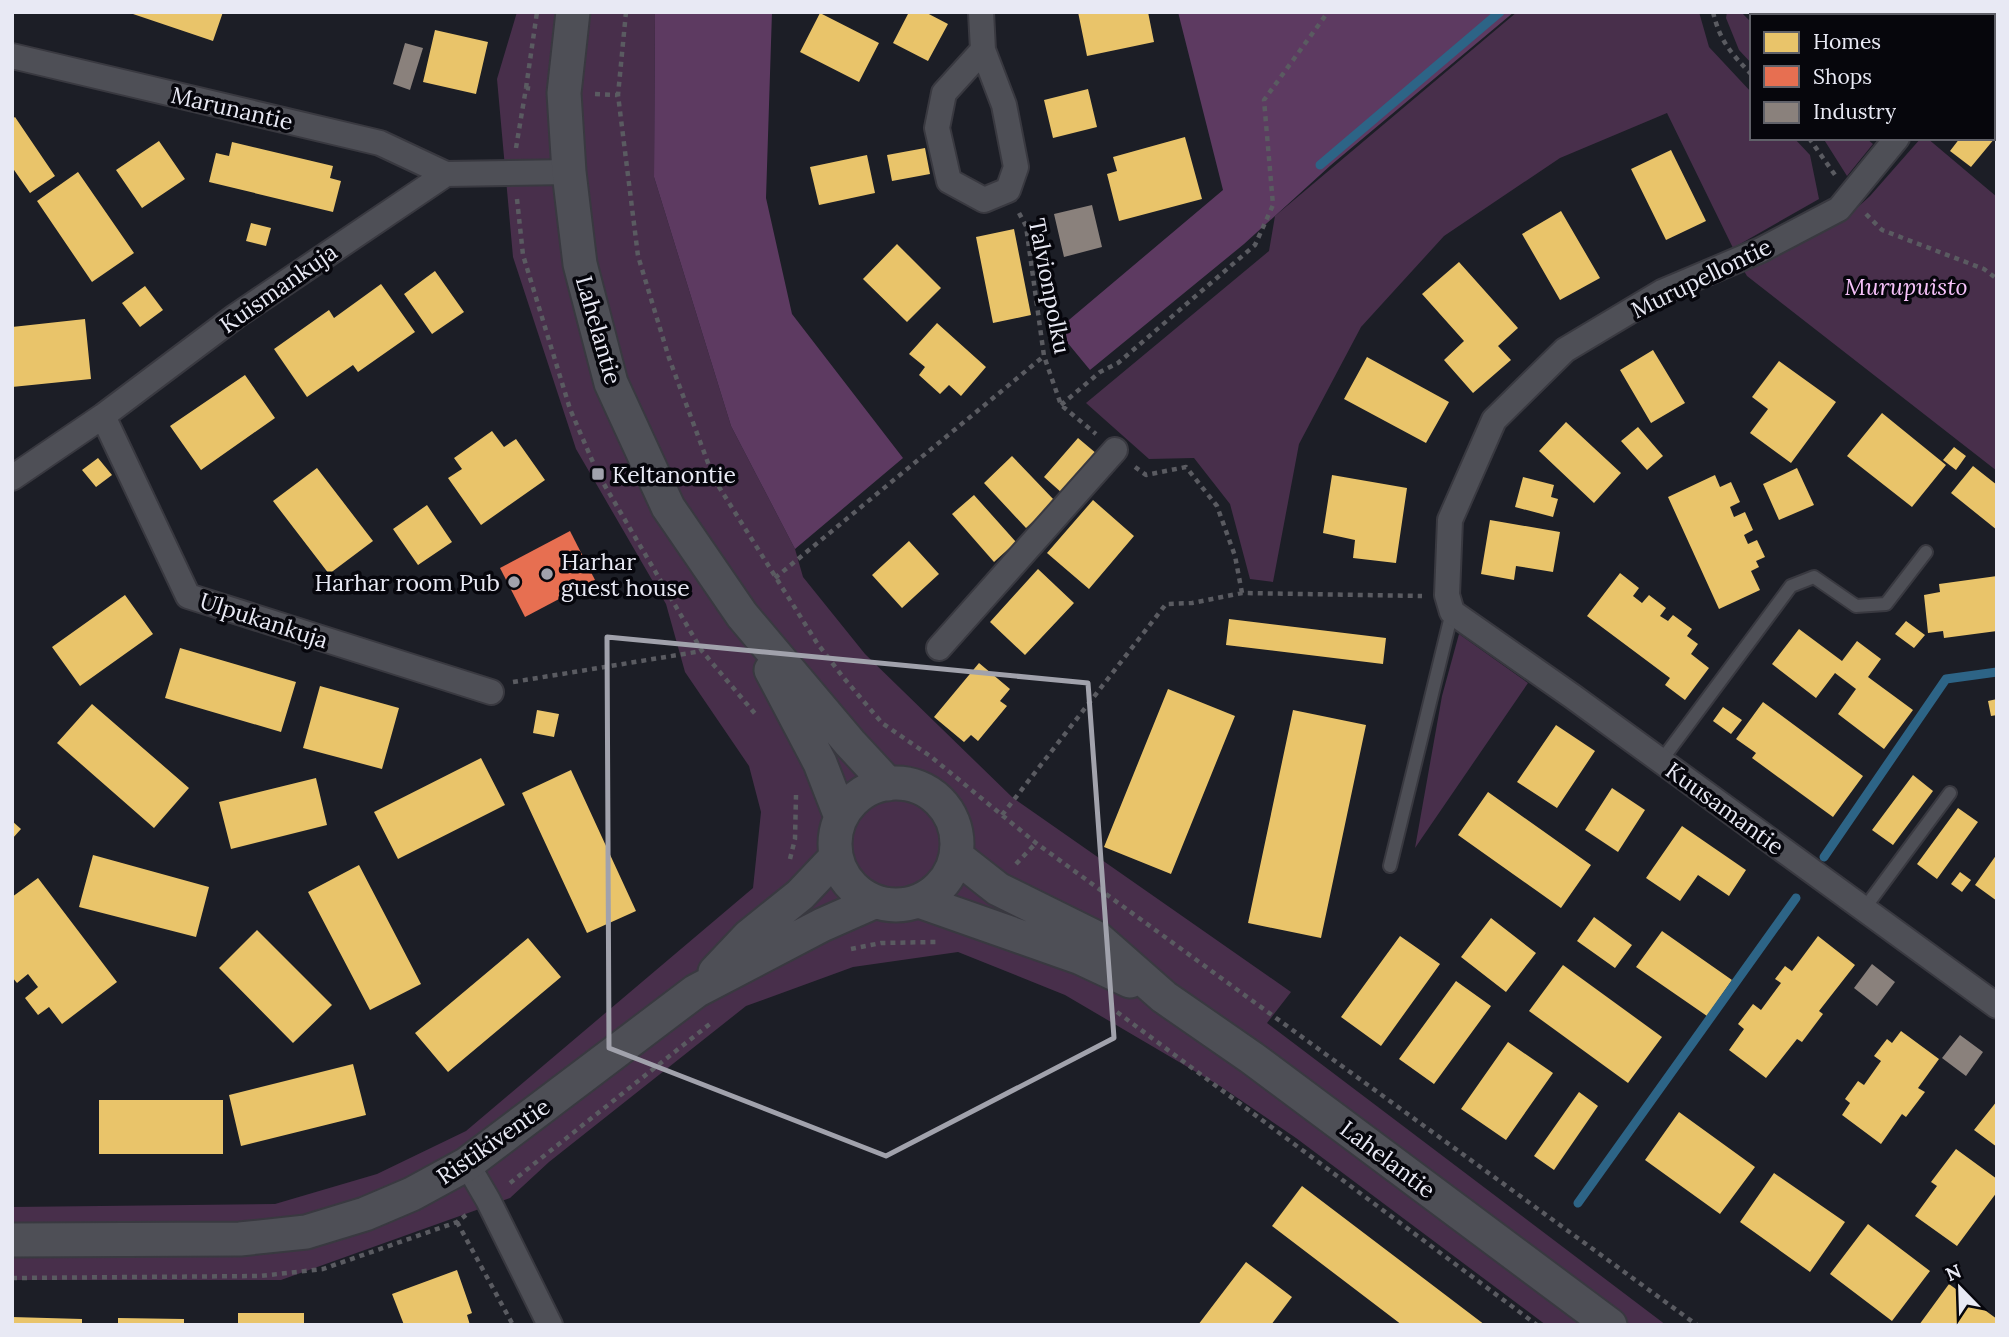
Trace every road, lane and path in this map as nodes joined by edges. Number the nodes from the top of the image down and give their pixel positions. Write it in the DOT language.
graph roads {
  1 [pos="537,12"];
  2 [pos="573,12"];
  3 [pos="626,12"];
  4 [pos="981,12"];
  5 [pos="1328,12"];
  6 [pos="1713,12"];
  7 [pos="982,50"];
  8 [pos="12,56"];
  9 [pos="1750,73"];
  10 [pos="526,88"];
  11 [pos="1812,140"];
  12 [pos="1895,140"];
  13 [pos="569,172"];
  14 [pos="446,174"];
  15 [pos="1008,190"];
  16 [pos="1849,196"];
  17 [pos="1997,279"];
  18 [pos="1044,356"];
  19 [pos="1061,405"];
  20 [pos="103,416"];
  21 [pos="1115,450"];
  22 [pos="12,478"];
  23 [pos="1926,552"];
  24 [pos="775,578"];
  25 [pos="1242,593"];
  26 [pos="1450,604"];
  27 [pos="742,615"];
  28 [pos="939,648"];
  29 [pos="702,651"];
  30 [pos="491,692"];
  31 [pos="1661,761"];
  32 [pos="888,784"];
  33 [pos="1950,793"];
  34 [pos="1002,815"];
  35 [pos="841,817"];
  36 [pos="956,856"];
  37 [pos="836,857"];
  38 [pos="1390,866"];
  39 [pos="919,901"];
  40 [pos="874,902"];
  41 [pos="1864,909"];
  42 [pos="696,991"];
  43 [pos="1164,996"];
  44 [pos="1109,1006"];
  45 [pos="1997,1006"];
  46 [pos="467,1164"];
  47 [pos="457,1222"];
  48 [pos="12,1240"];
  49 [pos="513,1325"];
  50 [pos="550,1325"];
  51 [pos="1537,1325"];
  52 [pos="1610,1325"];
  53 [pos="1697,1325"];
  1 -- 10 [label="path"];
  2 -- 13 [label="main road, Lahelantie"];
  3 -- 24 [label="path"];
  4 -- 7 [label="street"];
  5 -- 19 [label="path"];
  6 -- 9 [label="path"];
  7 -- 15 [label="street"];
  7 -- 15 [label="street"];
  8 -- 14 [label="street, Marunantie"];
  11 -- 16 [label="path"];
  12 -- 16 [label="street, Murupellontie"];
  13 -- 14 [label="street"];
  13 -- 27 [label="main road, Lahelantie"];
  14 -- 20 [label="street, Kuismankuja"];
  15 -- 18 [label="path, Talvionpolku"];
  16 -- 17 [label="path"];
  16 -- 26 [label="street, Murupellontie"];
  18 -- 19 [label="path, Talvionpolku"];
  18 -- 24 [label="path"];
  19 -- 21 [label="path"];
  20 -- 22 [label="street, Kuismankuja"];
  20 -- 30 [label="street, Ulpukankuja"];
  21 -- 25 [label="path"];
  21 -- 28 [label="street"];
  23 -- 31 [label="lane"];
  24 -- 34 [label="path"];
  25 -- 26 [label="path"];
  25 -- 34 [label="path"];
  26 -- 31 [label="street, Kuusamantie"];
  26 -- 38 [label="lane"];
  27 -- 32 [label="main road, Lahelantie"];
  27 -- 35 [label="main road, Lahelantie"];
  29 -- 30 [label="path"];
  31 -- 41 [label="street, Kuusamantie"];
  32 -- 35 [label="main road"];
  32 -- 36 [label="main road"];
  33 -- 41 [label="lane"];
  34 -- 53 [label="path"];
  35 -- 37 [label="main road"];
  36 -- 39 [label="main road"];
  36 -- 43 [label="main road, Lahelantie"];
  37 -- 40 [label="main road"];
  37 -- 42 [label="main road, Ristikiventie"];
  39 -- 40 [label="main road"];
  39 -- 43 [label="main road, Lahelantie"];
  40 -- 42 [label="main road, Ristikiventie"];
  41 -- 45 [label="street, Kuusamantie"];
  42 -- 46 [label="main road, Ristikiventie"];
  43 -- 52 [label="main road, Lahelantie"];
  44 -- 51 [label="path"];
  46 -- 48 [label="main road, Ristikiventie"];
  46 -- 50 [label="street"];
  47 -- 49 [label="path"];
}
